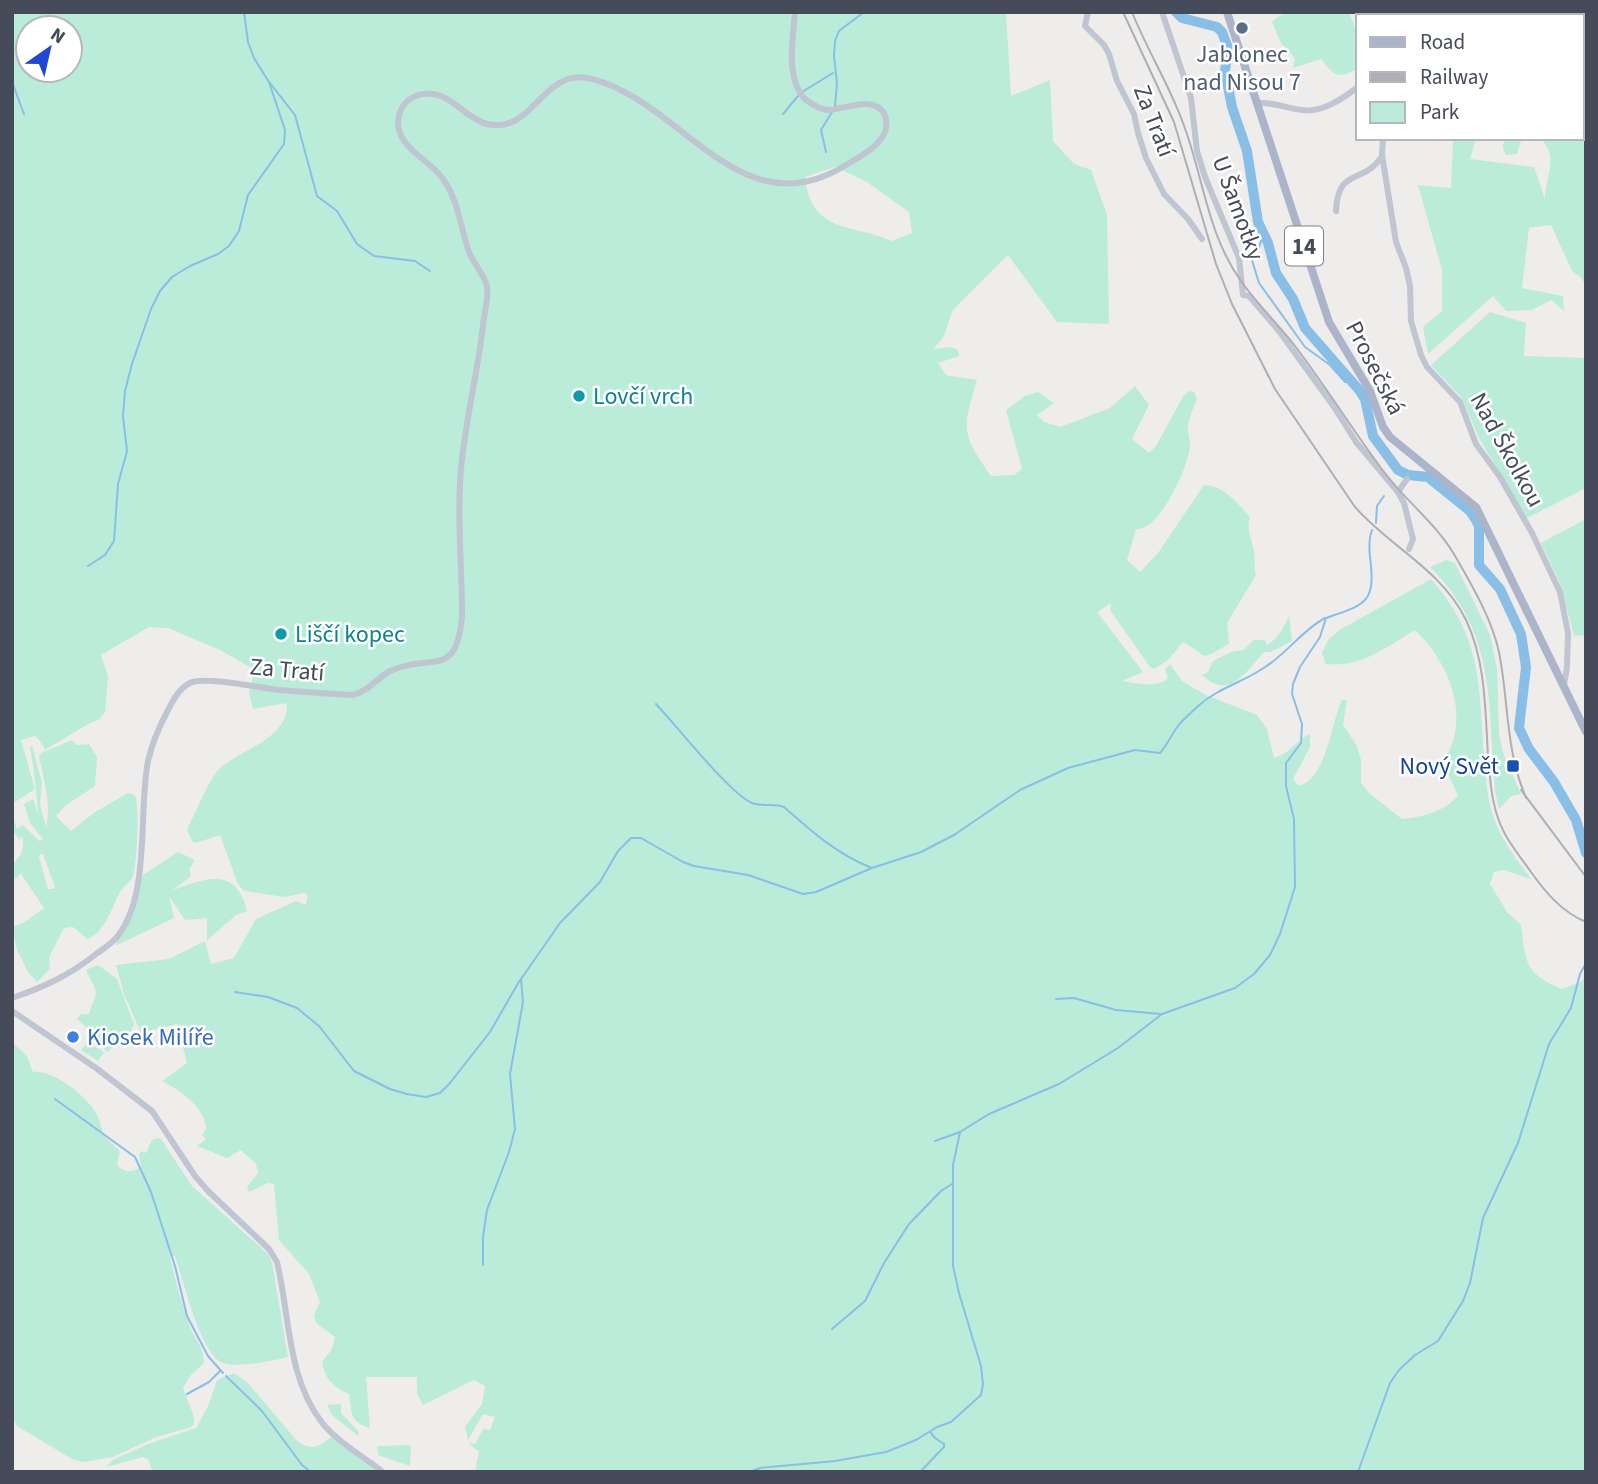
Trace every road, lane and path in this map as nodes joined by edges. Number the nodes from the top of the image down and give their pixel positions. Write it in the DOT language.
graph roads {
  1 [pos="795,12"];
  2 [pos="1088,12"];
  3 [pos="1162,12"];
  4 [pos="1227,12"];
  5 [pos="1356,88"];
  6 [pos="1258,103"];
  7 [pos="1383,140"];
  8 [pos="1382,155"];
  9 [pos="1335,211"];
  10 [pos="1202,239"];
  11 [pos="1407,479"];
  12 [pos="1398,492"];
  13 [pos="1409,549"];
  14 [pos="1563,687"];
  15 [pos="1586,732"];
  16 [pos="12,998"];
  17 [pos="12,1011"];
  18 [pos="383,1472"];
  1 -- 16 [label="street, Za Tratí"];
  2 -- 10 [label="street, Za Tratí"];
  3 -- 12 [label="street, U Šamotky"];
  4 -- 6 [label="main road, Prosečská / 14"];
  5 -- 6 [label="street"];
  6 -- 14 [label="main road, Prosečská / 14"];
  7 -- 8 [label="street, Nad Školkou"];
  8 -- 9 [label="street"];
  8 -- 14 [label="street, Nad Školkou"];
  11 -- 12 [label="street"];
  12 -- 13 [label="street"];
  14 -- 15 [label="main road, Prosečská / 14"];
  17 -- 18 [label="street"];
}
